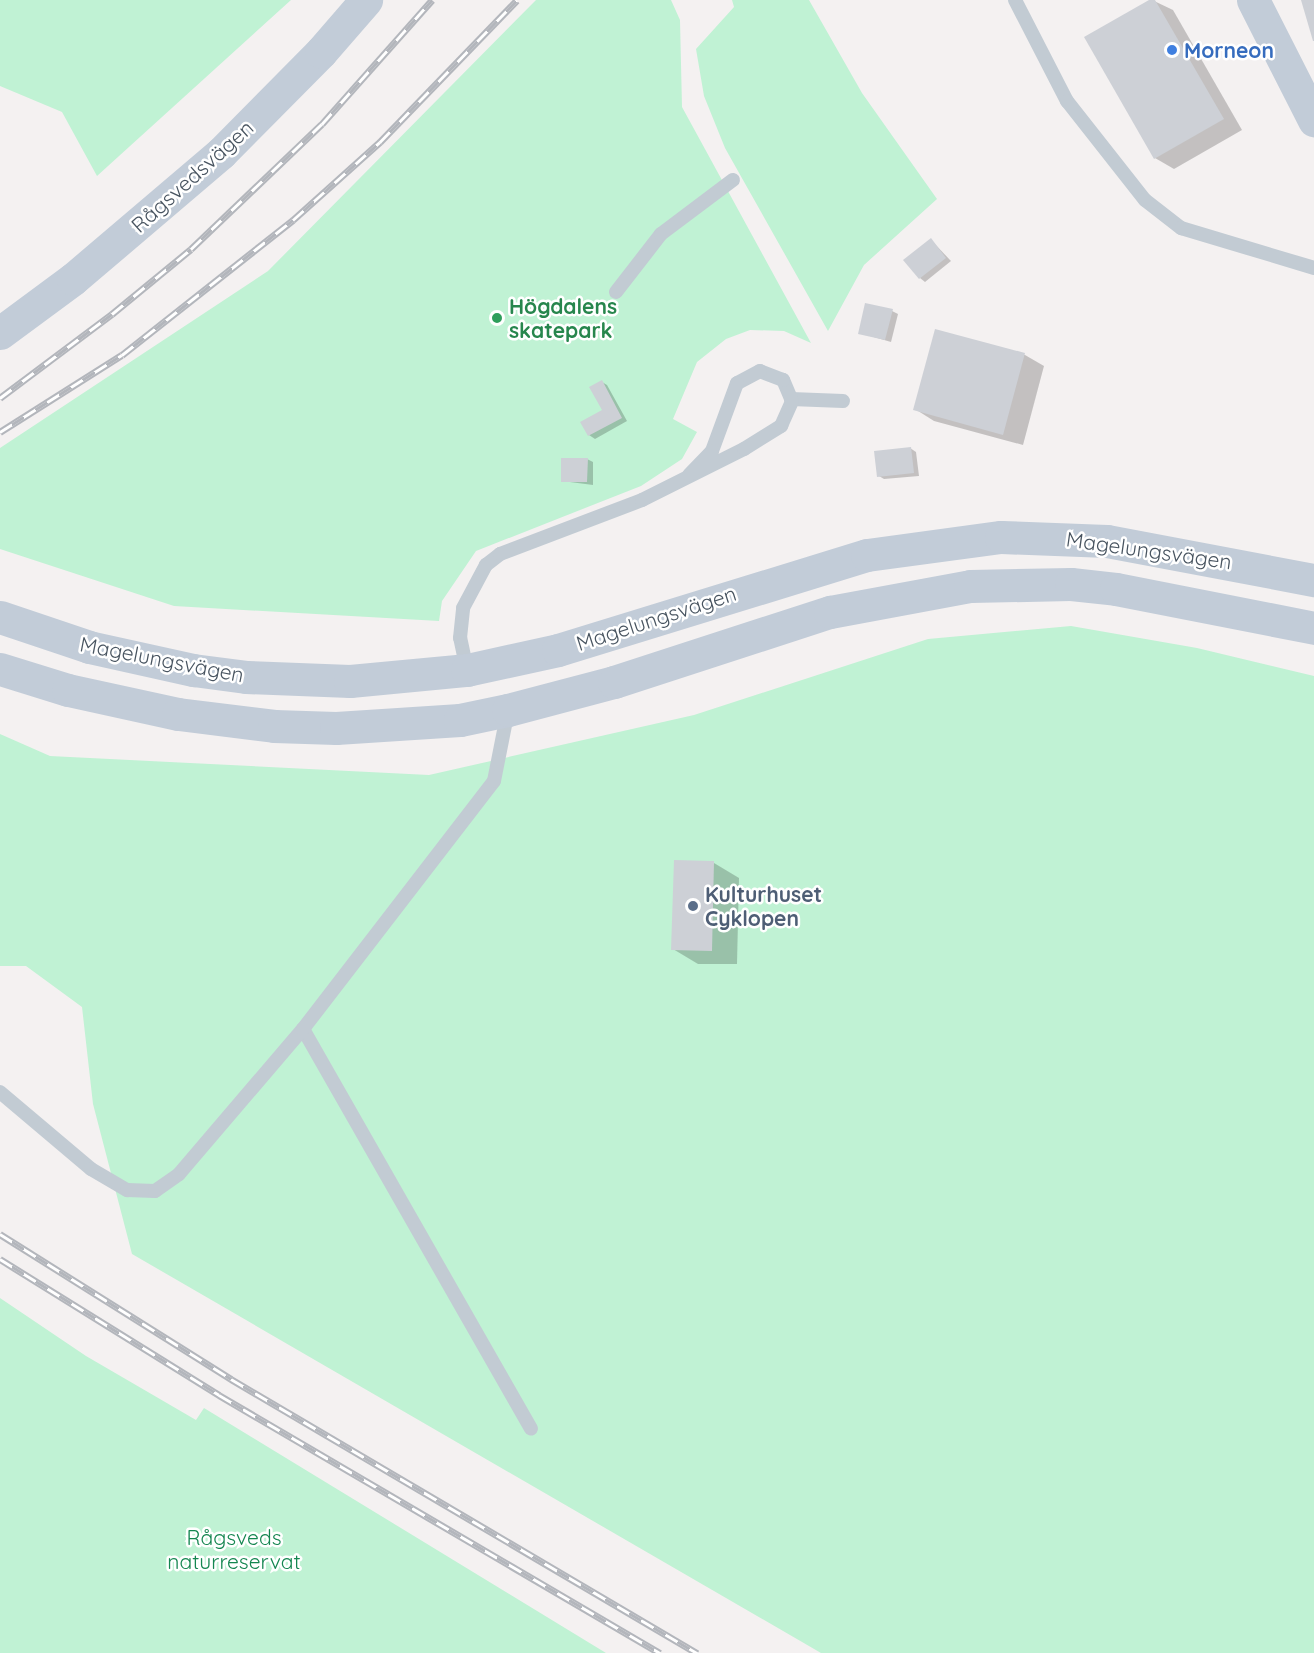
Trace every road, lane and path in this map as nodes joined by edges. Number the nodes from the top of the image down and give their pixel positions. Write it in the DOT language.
graph roads {
  1 [pos="366,0"];
  2 [pos="1015,0"];
  3 [pos="1253,0"];
  4 [pos="1314,120"];
  5 [pos="733,180"];
  6 [pos="1314,268"];
  7 [pos="616,292"];
  8 [pos="0,333"];
  9 [pos="791,399"];
  10 [pos="843,401"];
  11 [pos="688,475"];
  12 [pos="1314,580"];
  13 [pos="0,617"];
  14 [pos="1314,628"];
  15 [pos="0,669"];
  16 [pos="467,670"];
  17 [pos="508,710"];
  18 [pos="303,1029"];
  19 [pos="0,1092"];
  20 [pos="531,1428"];
  1 -- 8 [label="main road, Rågsvedsvägen"];
  2 -- 6 [label="lane"];
  3 -- 4 [label="main road"];
  5 -- 7 [label="lane"];
  9 -- 10 [label="lane"];
  9 -- 11 [label="lane"];
  9 -- 11 [label="lane"];
  11 -- 16 [label="lane"];
  12 -- 16 [label="main road, Magelungsvägen"];
  13 -- 16 [label="main road, Magelungsvägen"];
  14 -- 17 [label="main road, Magelungsvägen"];
  15 -- 17 [label="main road, Magelungsvägen"];
  17 -- 18 [label="lane"];
  18 -- 19 [label="lane"];
  18 -- 20 [label="lane"];
}
